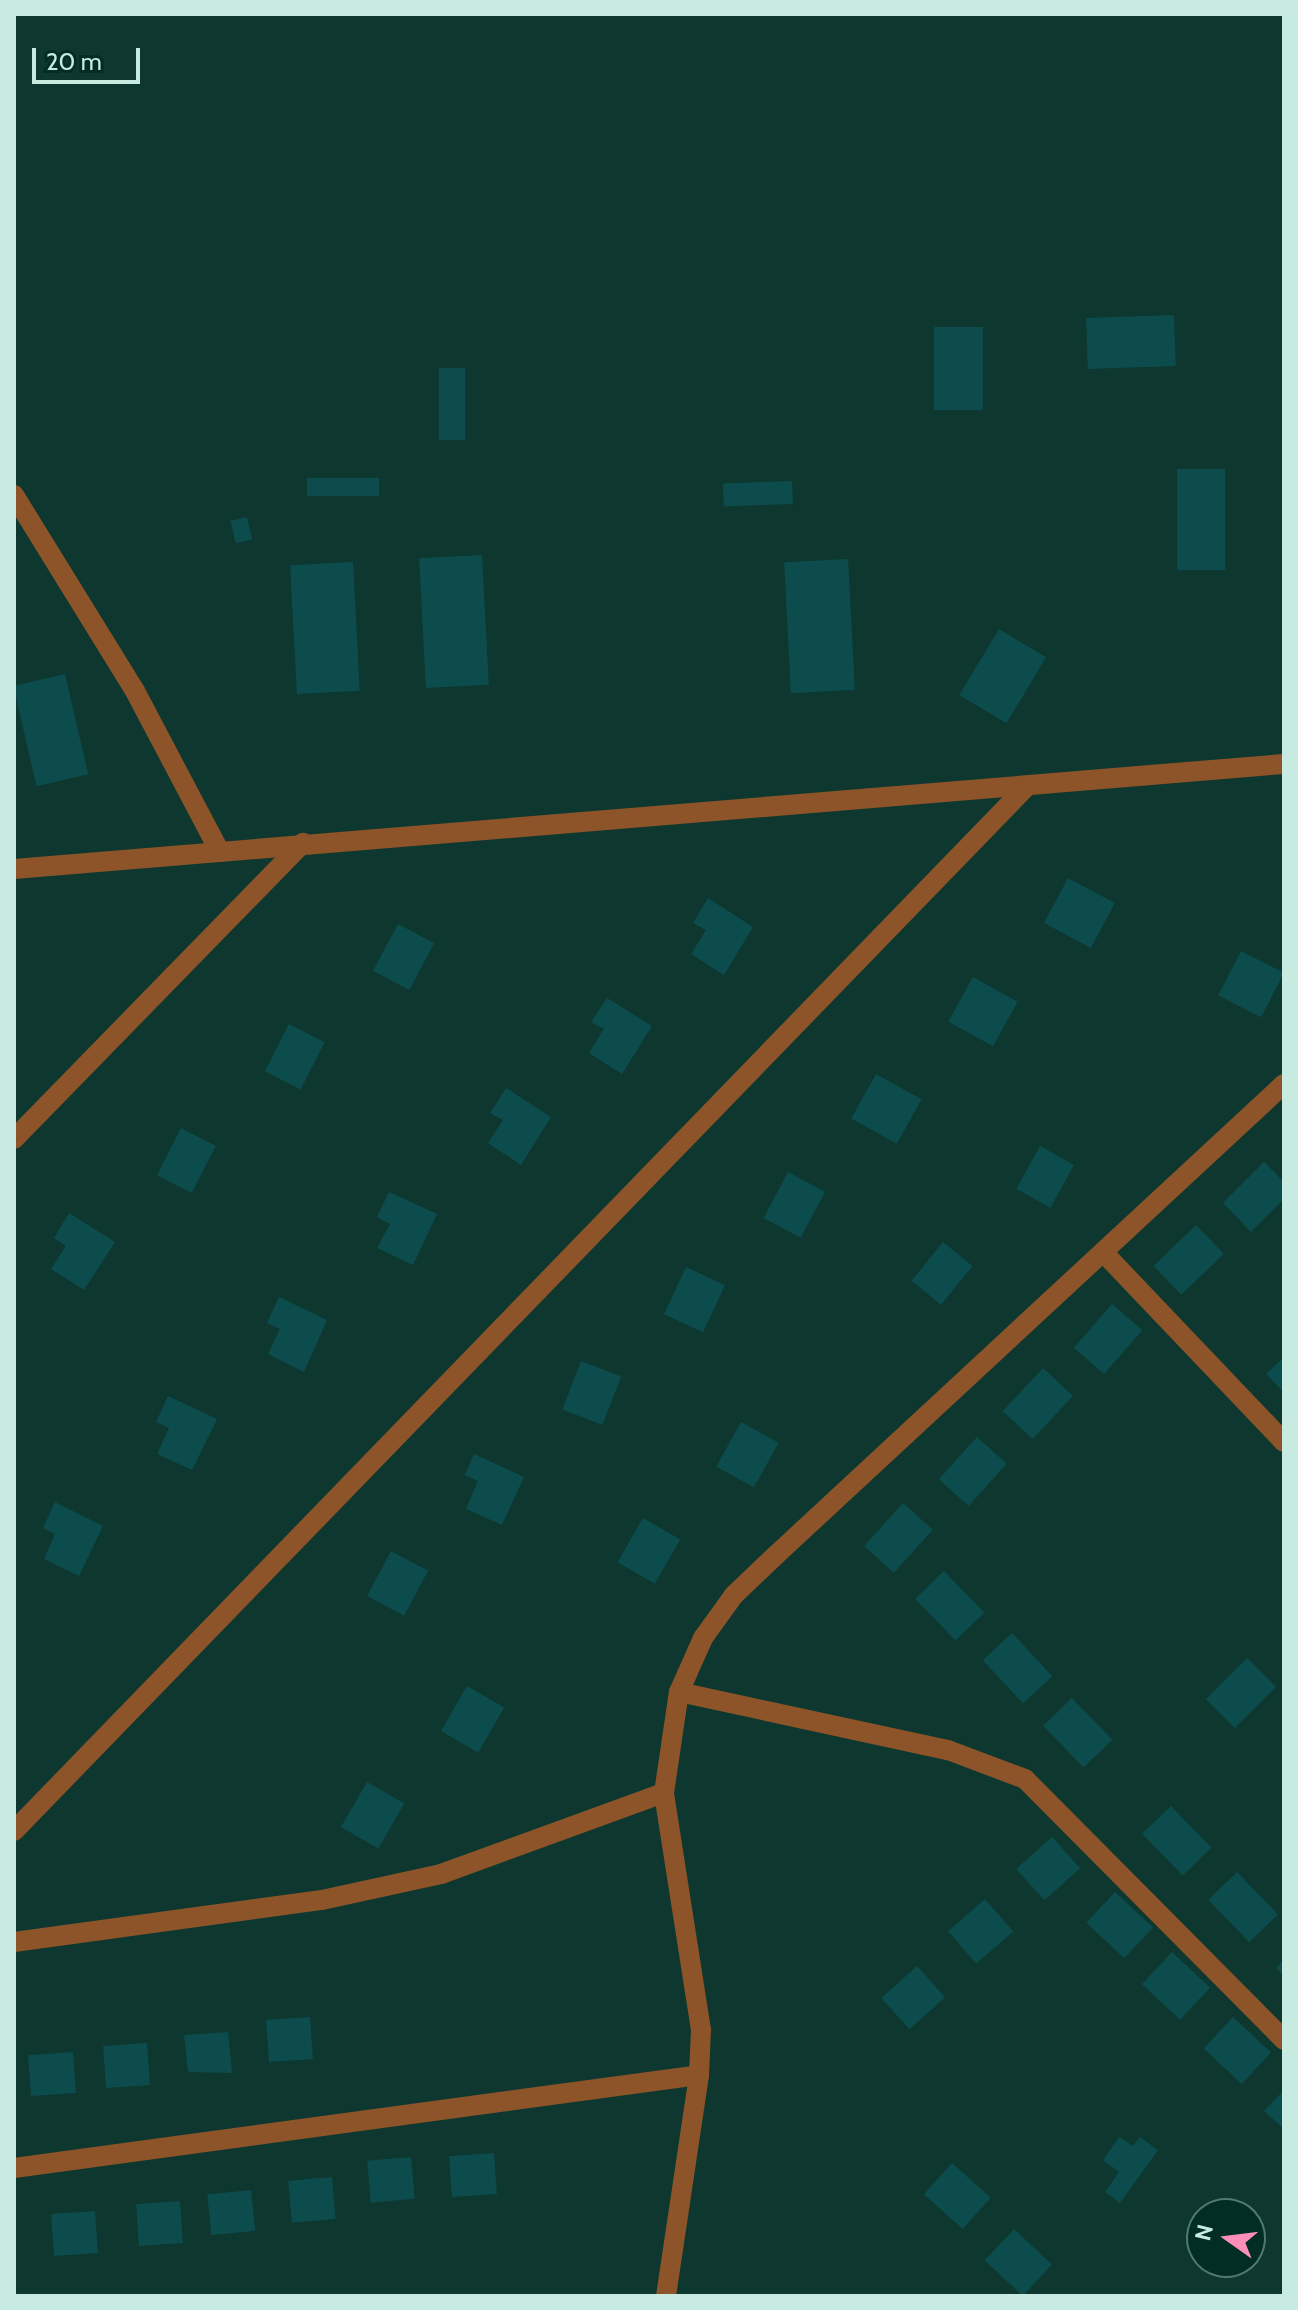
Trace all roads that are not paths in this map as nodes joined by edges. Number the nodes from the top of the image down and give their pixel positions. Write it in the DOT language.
graph roads {
  1 [pos="14,495"];
  2 [pos="1284,764"];
  3 [pos="1025,788"];
  4 [pos="303,843"];
  5 [pos="220,852"];
  6 [pos="14,869"];
  7 [pos="1284,1084"];
  8 [pos="14,1139"];
  9 [pos="1103,1252"];
  10 [pos="1284,1442"];
  11 [pos="679,1692"];
  12 [pos="664,1793"];
  13 [pos="14,1831"];
  14 [pos="14,1942"];
  15 [pos="1284,2040"];
  16 [pos="699,2075"];
  17 [pos="14,2168"];
  18 [pos="666,2296"];
  1 -- 5 [label="street"];
  2 -- 3 [label="street"];
  3 -- 4 [label="street"];
  3 -- 13 [label="street"];
  4 -- 5 [label="street"];
  4 -- 8 [label="street"];
  5 -- 6 [label="street"];
  7 -- 9 [label="street"];
  9 -- 10 [label="street"];
  9 -- 11 [label="street"];
  11 -- 12 [label="street"];
  11 -- 15 [label="street"];
  12 -- 14 [label="street"];
  12 -- 16 [label="street"];
  16 -- 17 [label="street"];
  16 -- 18 [label="street"];
}
